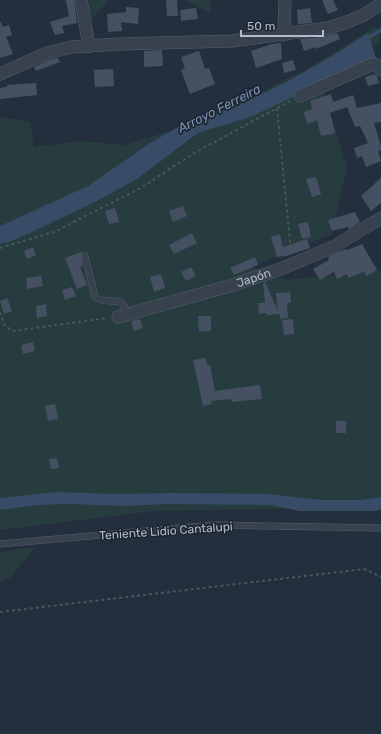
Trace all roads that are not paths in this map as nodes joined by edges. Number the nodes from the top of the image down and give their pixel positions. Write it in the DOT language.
graph roads {
  1 [pos="81,0"];
  2 [pos="285,0"];
  3 [pos="381,4"];
  4 [pos="284,35"];
  5 [pos="89,46"];
  6 [pos="381,70"];
  7 [pos="0,74"];
  8 [pos="300,96"];
  9 [pos="381,218"];
  10 [pos="85,256"];
  11 [pos="122,316"];
  12 [pos="381,528"];
  13 [pos="0,544"];
  1 -- 5 [label="street"];
  2 -- 4 [label="street"];
  3 -- 4 [label="street"];
  4 -- 5 [label="street"];
  5 -- 7 [label="street"];
  6 -- 8 [label="street"];
  9 -- 11 [label="street, Japón"];
  10 -- 11 [label="lane"];
  12 -- 13 [label="lane, Teniente Lidio Cantalupi"];
}
